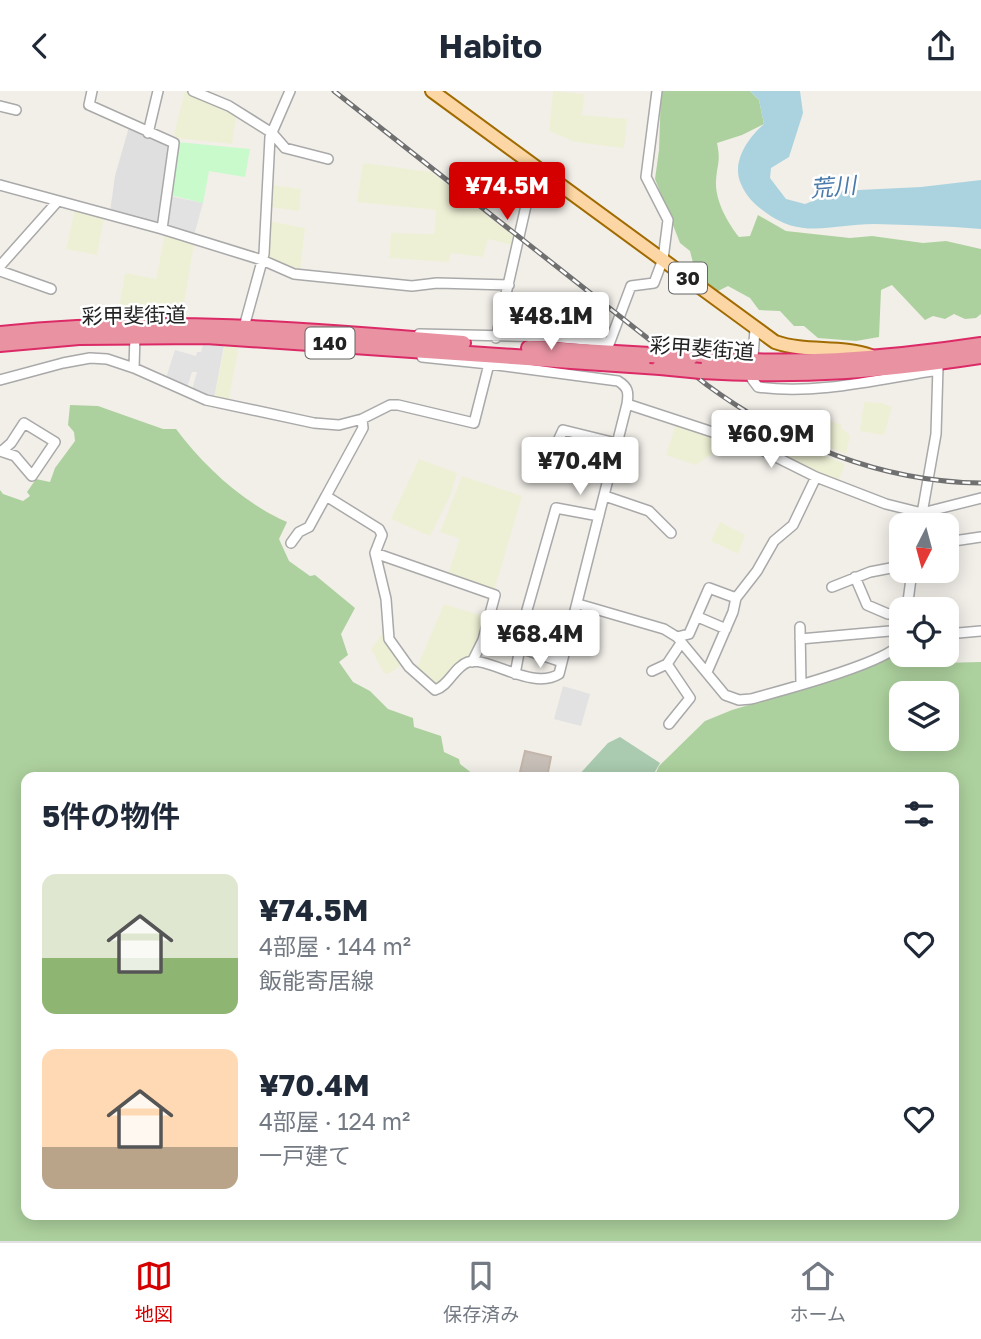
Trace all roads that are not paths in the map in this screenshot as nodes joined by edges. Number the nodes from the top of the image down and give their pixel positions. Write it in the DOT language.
graph roads {
  1 [pos="92,91"];
  2 [pos="158,91"];
  3 [pos="193,91"];
  4 [pos="290,91"];
  5 [pos="432,91"];
  6 [pos="657,91"];
  7 [pos="0,106"];
  8 [pos="16,110"];
  9 [pos="148,133"];
  10 [pos="272,133"];
  11 [pos="328,159"];
  12 [pos="535,166"];
  13 [pos="0,185"];
  14 [pos="57,202"];
  15 [pos="163,229"];
  16 [pos="663,259"];
  17 [pos="262,260"];
  18 [pos="0,268"];
  19 [pos="509,285"];
  20 [pos="51,289"];
  21 [pos="244,327"];
  22 [pos="755,329"];
  23 [pos="0,334"];
  24 [pos="135,335"];
  25 [pos="496,338"];
  26 [pos="0,344"];
  27 [pos="415,344"];
  28 [pos="981,345"];
  29 [pos="981,356"];
  30 [pos="753,357"];
  31 [pos="939,361"];
  32 [pos="489,364"];
  33 [pos="878,365"];
  34 [pos="134,368"];
  35 [pos="752,379"];
  36 [pos="0,380"];
  37 [pos="627,404"];
  38 [pos="362,419"];
  39 [pos="617,443"];
  40 [pos="1,451"];
  41 [pos="558,477"];
  42 [pos="816,477"];
  43 [pos="326,496"];
  44 [pos="605,496"];
  45 [pos="981,498"];
  46 [pos="922,513"];
  47 [pos="599,516"];
  48 [pos="671,533"];
  49 [pos="981,537"];
  50 [pos="959,540"];
  51 [pos="291,544"];
  52 [pos="375,553"];
  53 [pos="889,567"];
  54 [pos="855,577"];
  55 [pos="832,587"];
  56 [pos="736,598"];
  57 [pos="578,604"];
  58 [pos="889,614"];
  59 [pos="698,617"];
  60 [pos="800,627"];
  61 [pos="726,629"];
  62 [pos="889,631"];
  63 [pos="981,631"];
  64 [pos="959,634"];
  65 [pos="800,639"];
  66 [pos="679,640"];
  67 [pos="520,648"];
  68 [pos="889,653"];
  69 [pos="472,662"];
  70 [pos="562,662"];
  71 [pos="667,663"];
  72 [pos="652,671"];
  73 [pos="707,672"];
  74 [pos="515,674"];
  75 [pos="801,684"];
  76 [pos="669,724"];
  1 -- 9 [label="street"];
  2 -- 9 [label="street"];
  3 -- 10 [label="street"];
  4 -- 10 [label="street"];
  5 -- 12 [label="main road, 30"];
  6 -- 16 [label="street"];
  7 -- 8 [label="street"];
  9 -- 15 [label="street"];
  10 -- 11 [label="street"];
  10 -- 17 [label="street"];
  12 -- 16 [label="main road, 30"];
  12 -- 19 [label="street"];
  13 -- 14 [label="street"];
  14 -- 15 [label="street"];
  14 -- 18 [label="street"];
  15 -- 17 [label="street"];
  16 -- 22 [label="main road, 30"];
  16 -- 25 [label="street"];
  17 -- 19 [label="street"];
  17 -- 21 [label="street"];
  18 -- 20 [label="street"];
  19 -- 25 [label="street"];
  21 -- 23 [label="highway, 彩甲斐街道 / 140"];
  21 -- 27 [label="highway, 彩甲斐街道 / 140"];
  22 -- 30 [label="street"];
  22 -- 33 [label="main road, 30"];
  24 -- 26 [label="highway, 彩甲斐街道 / 140"];
  24 -- 27 [label="highway, 彩甲斐街道 / 140"];
  24 -- 34 [label="street"];
  25 -- 27 [label="street"];
  27 -- 32 [label="street"];
  27 -- 33 [label="highway, 彩甲斐街道 / 140, bridge"];
  27 -- 33 [label="highway, 彩甲斐街道 / 140, bridge"];
  28 -- 31 [label="highway, 彩甲斐街道 / 140"];
  29 -- 31 [label="highway, 彩甲斐街道 / 140"];
  31 -- 33 [label="highway, 彩甲斐街道 / 140"];
  31 -- 35 [label="street"];
  31 -- 46 [label="street"];
  32 -- 37 [label="street"];
  32 -- 38 [label="street"];
  34 -- 36 [label="street"];
  34 -- 38 [label="street"];
  37 -- 39 [label="street"];
  37 -- 42 [label="street"];
  38 -- 43 [label="street"];
  39 -- 41 [label="street"];
  39 -- 44 [label="street"];
  40 -- 40 [label="street"];
  42 -- 46 [label="street"];
  42 -- 56 [label="street"];
  43 -- 51 [label="street"];
  43 -- 52 [label="street"];
  44 -- 47 [label="street"];
  44 -- 48 [label="street"];
  45 -- 46 [label="street"];
  47 -- 57 [label="street"];
  47 -- 67 [label="street"];
  49 -- 50 [label="street"];
  52 -- 69 [label="street"];
  52 -- 69 [label="street"];
  53 -- 54 [label="street"];
  54 -- 55 [label="street"];
  54 -- 58 [label="street"];
  56 -- 59 [label="street"];
  56 -- 61 [label="street"];
  57 -- 66 [label="street"];
  57 -- 70 [label="street"];
  59 -- 61 [label="street"];
  59 -- 66 [label="street"];
  60 -- 65 [label="street"];
  61 -- 73 [label="street"];
  62 -- 65 [label="street"];
  63 -- 64 [label="street"];
  65 -- 75 [label="street"];
  66 -- 71 [label="street"];
  66 -- 73 [label="street"];
  67 -- 70 [label="street"];
  67 -- 74 [label="street"];
  68 -- 75 [label="street"];
  69 -- 74 [label="street"];
  70 -- 74 [label="street"];
  71 -- 72 [label="street"];
  71 -- 76 [label="street"];
  73 -- 75 [label="street"];
}
